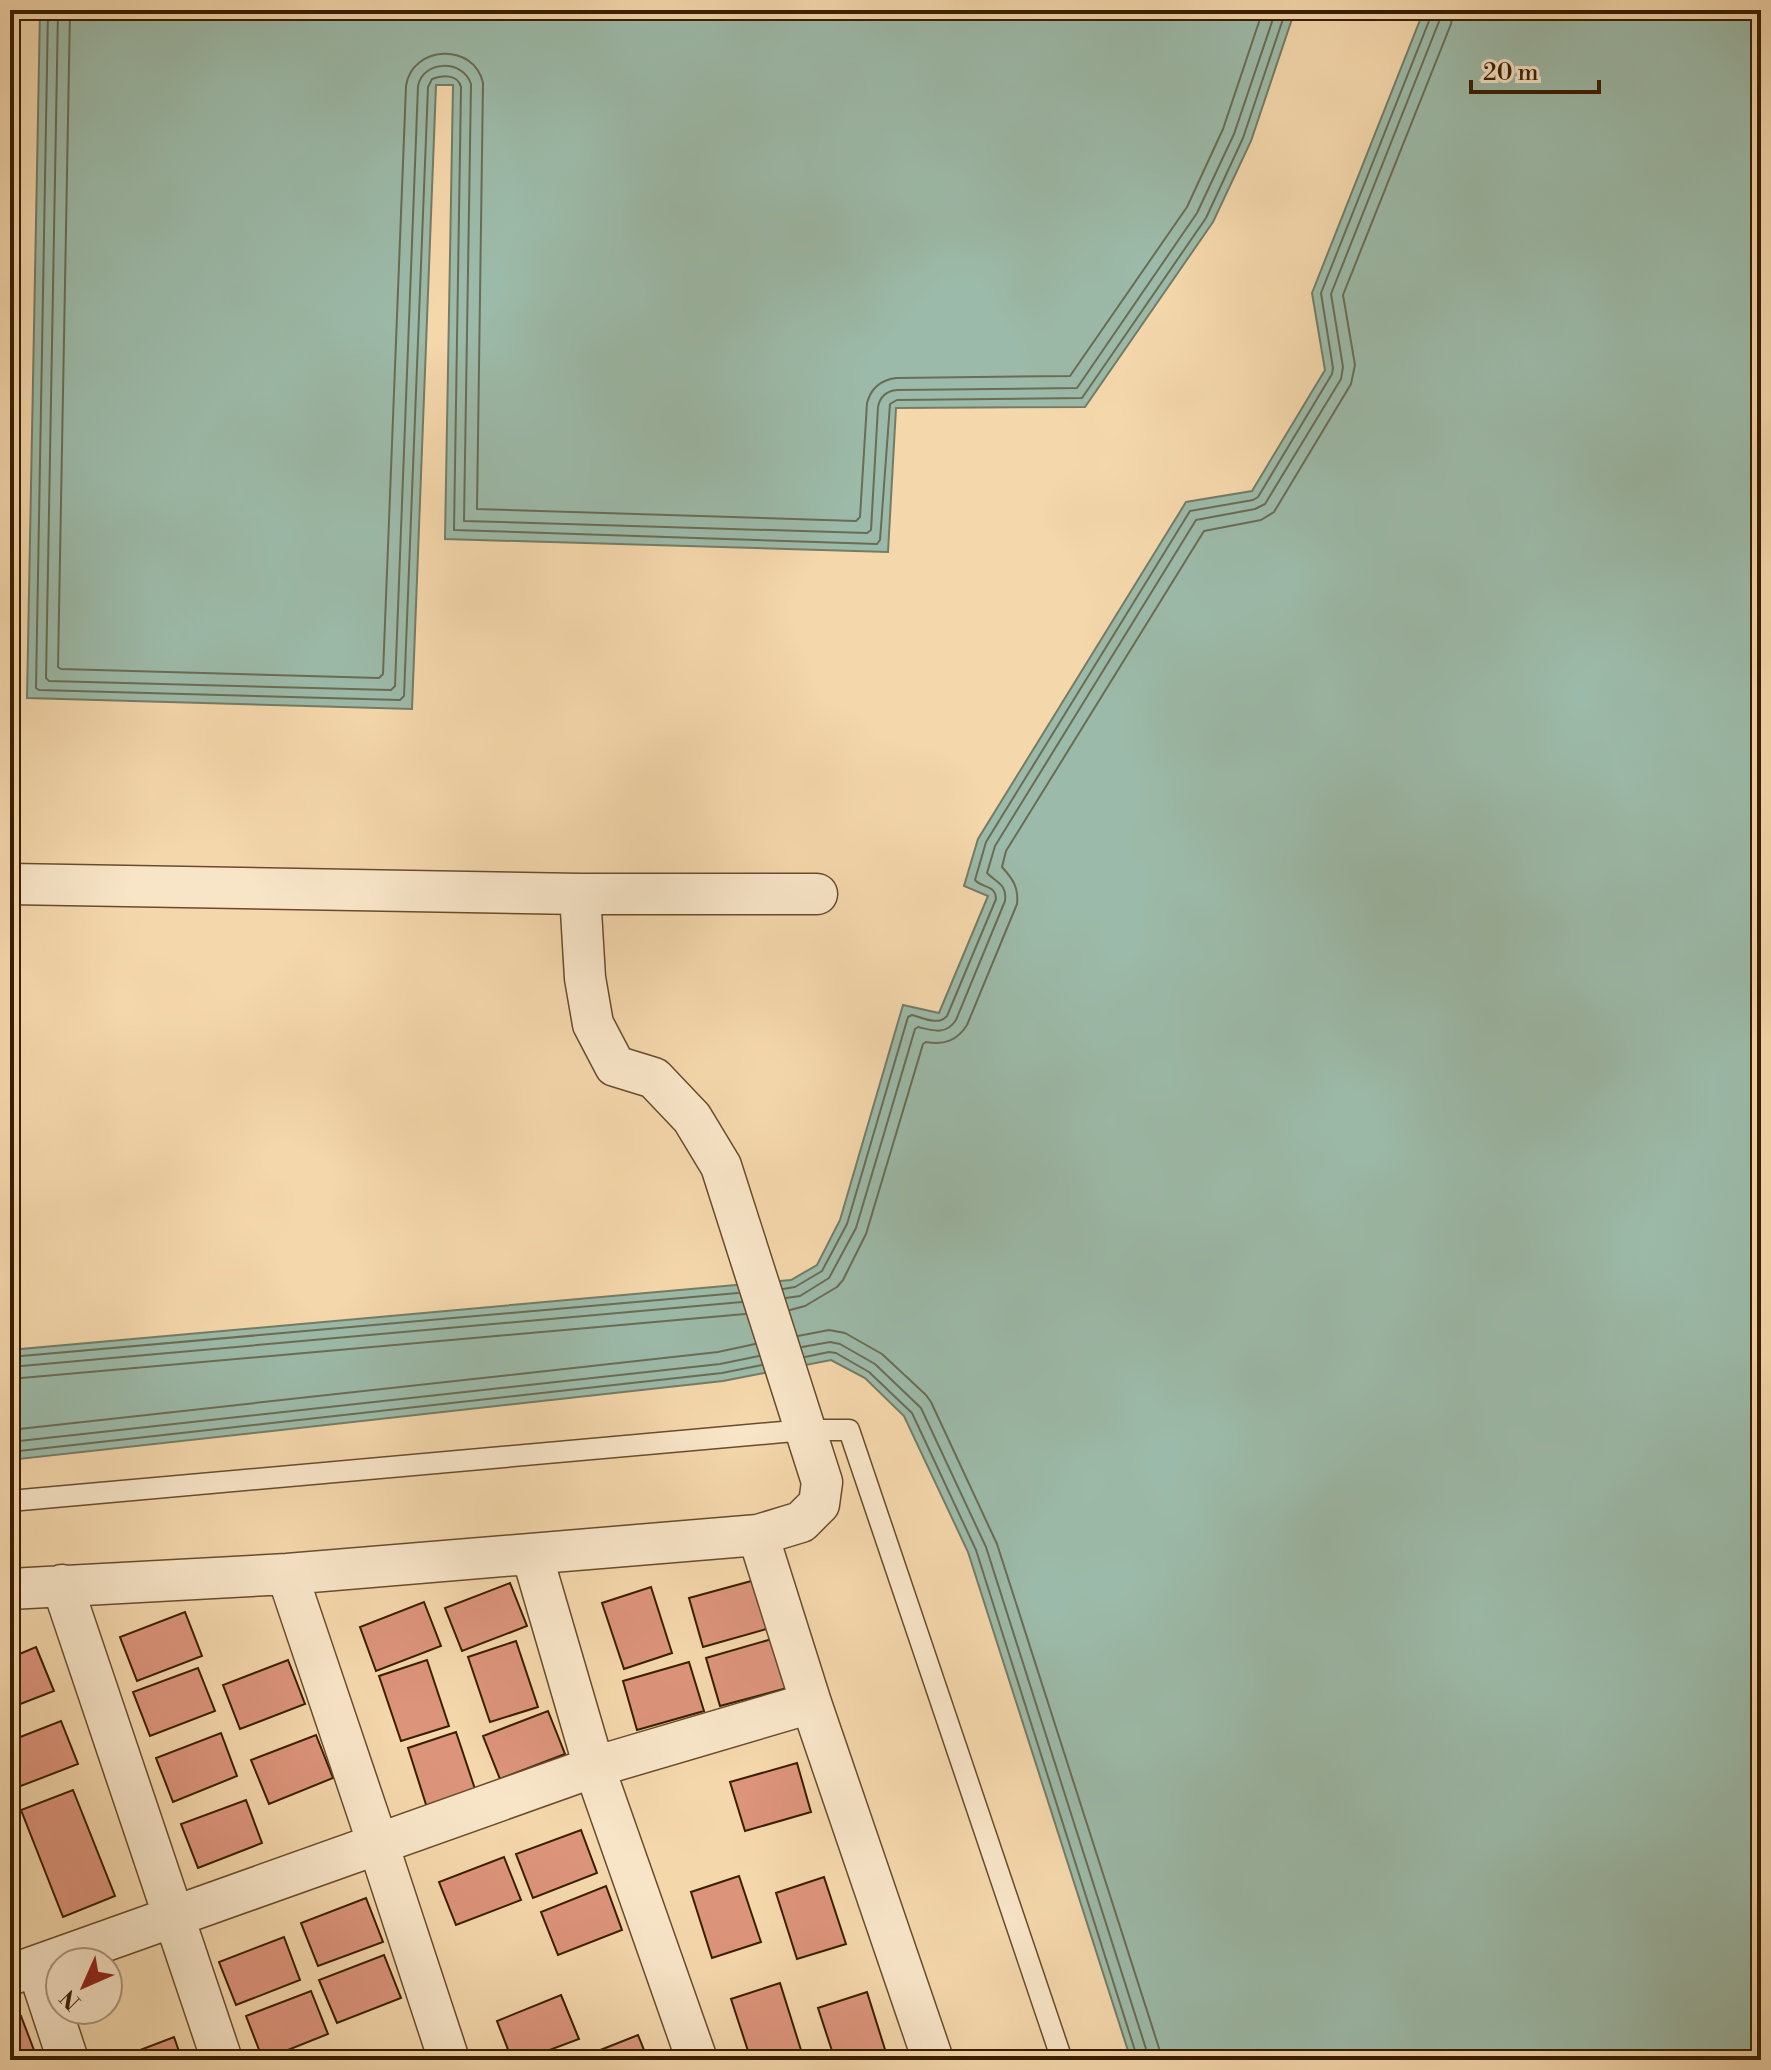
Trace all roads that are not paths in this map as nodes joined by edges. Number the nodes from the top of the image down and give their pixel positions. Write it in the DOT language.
graph roads {
  1 [pos="10,884"];
  2 [pos="580,894"];
  3 [pos="817,894"];
  4 [pos="805,1430"];
  5 [pos="10,1501"];
  6 [pos="758,1535"];
  7 [pos="532,1555"];
  8 [pos="287,1574"];
  9 [pos="62,1585"];
  10 [pos="10,1589"];
  11 [pos="811,1703"];
  12 [pos="594,1767"];
  13 [pos="378,1844"];
  14 [pos="173,1918"];
  15 [pos="24,1971"];
  16 [pos="68,2060"];
  17 [pos="222,2060"];
  18 [pos="449,2060"];
  19 [pos="697,2060"];
  20 [pos="933,2060"];
  21 [pos="1062,2060"];
  1 -- 2 [label="street"];
  2 -- 3 [label="street"];
  2 -- 4 [label="street"];
  4 -- 5 [label="lane"];
  4 -- 6 [label="street"];
  4 -- 21 [label="lane"];
  6 -- 7 [label="street"];
  6 -- 11 [label="street"];
  7 -- 8 [label="street"];
  7 -- 12 [label="street"];
  8 -- 9 [label="street"];
  8 -- 13 [label="street"];
  9 -- 10 [label="street"];
  9 -- 14 [label="street"];
  11 -- 12 [label="street"];
  11 -- 20 [label="street"];
  12 -- 13 [label="street"];
  12 -- 19 [label="street"];
  13 -- 14 [label="street"];
  13 -- 18 [label="street"];
  14 -- 15 [label="street"];
  14 -- 17 [label="street"];
  15 -- 16 [label="street"];
}
